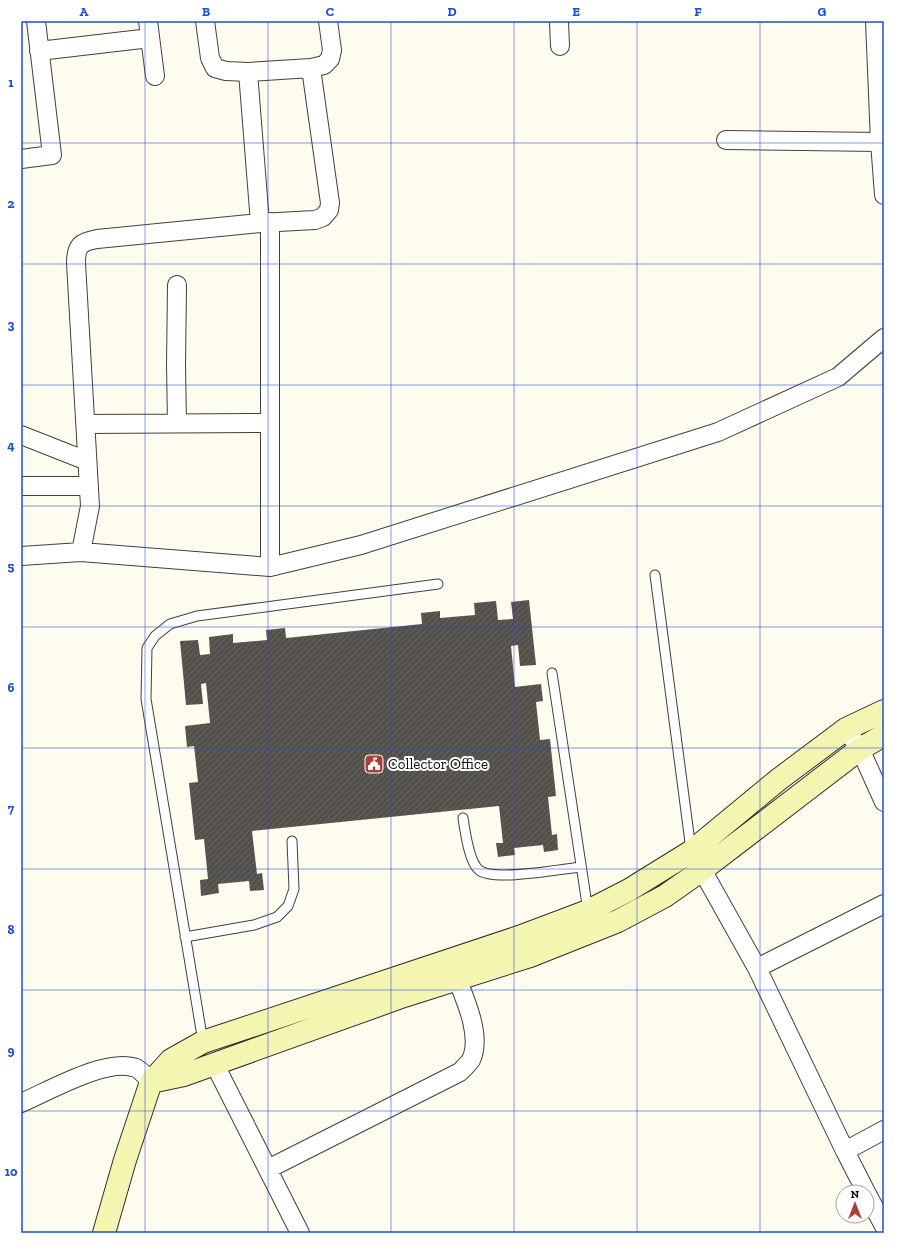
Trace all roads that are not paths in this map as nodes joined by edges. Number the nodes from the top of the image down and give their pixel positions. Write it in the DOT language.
graph roads {
  1 [pos="36,21"];
  2 [pos="205,21"];
  3 [pos="328,21"];
  4 [pos="559,21"];
  5 [pos="875,21"];
  6 [pos="149,30"];
  7 [pos="560,46"];
  8 [pos="39,51"];
  9 [pos="311,68"];
  10 [pos="248,72"];
  11 [pos="155,76"];
  12 [pos="726,140"];
  13 [pos="880,142"];
  14 [pos="21,159"];
  15 [pos="884,195"];
  16 [pos="265,222"];
  17 [pos="177,285"];
  18 [pos="884,338"];
  19 [pos="177,423"];
  20 [pos="270,423"];
  21 [pos="86,424"];
  22 [pos="21,435"];
  23 [pos="87,461"];
  24 [pos="21,486"];
  25 [pos="89,486"];
  26 [pos="81,552"];
  27 [pos="21,556"];
  28 [pos="270,567"];
  29 [pos="655,575"];
  30 [pos="438,584"];
  31 [pos="552,673"];
  32 [pos="884,711"];
  33 [pos="846,729"];
  34 [pos="884,735"];
  35 [pos="860,749"];
  36 [pos="884,802"];
  37 [pos="463,818"];
  38 [pos="292,841"];
  39 [pos="692,851"];
  40 [pos="581,867"];
  41 [pos="702,870"];
  42 [pos="884,904"];
  43 [pos="588,911"];
  44 [pos="185,937"];
  45 [pos="757,968"];
  46 [pos="457,979"];
  47 [pos="203,1042"];
  48 [pos="214,1063"];
  49 [pos="151,1082"];
  50 [pos="21,1103"];
  51 [pos="884,1130"];
  52 [pos="845,1151"];
  53 [pos="268,1169"];
  54 [pos="862,1184"];
  55 [pos="875,1210"];
  56 [pos="884,1226"];
  57 [pos="104,1233"];
  58 [pos="300,1233"];
  1 -- 8 [label="street"];
  2 -- 10 [label="street"];
  3 -- 9 [label="street"];
  4 -- 7 [label="street"];
  5 -- 13 [label="street"];
  6 -- 8 [label="street"];
  6 -- 11 [label="street"];
  8 -- 14 [label="street"];
  9 -- 10 [label="street"];
  9 -- 16 [label="street"];
  10 -- 16 [label="street"];
  12 -- 13 [label="street"];
  13 -- 15 [label="street"];
  16 -- 20 [label="street"];
  16 -- 21 [label="street"];
  17 -- 19 [label="street"];
  18 -- 28 [label="street"];
  19 -- 20 [label="street"];
  19 -- 21 [label="street"];
  20 -- 28 [label="street"];
  21 -- 23 [label="street"];
  22 -- 23 [label="street"];
  23 -- 25 [label="street"];
  24 -- 25 [label="street"];
  25 -- 26 [label="street"];
  26 -- 27 [label="street"];
  26 -- 28 [label="street"];
  29 -- 39 [label="lane"];
  30 -- 44 [label="lane"];
  31 -- 40 [label="lane"];
  32 -- 33 [label="street"];
  33 -- 35 [label="street"];
  33 -- 39 [label="street"];
  34 -- 35 [label="street"];
  35 -- 36 [label="street"];
  35 -- 41 [label="street"];
  37 -- 40 [label="lane"];
  38 -- 44 [label="lane"];
  39 -- 41 [label="street"];
  39 -- 43 [label="street"];
  40 -- 43 [label="lane"];
  41 -- 45 [label="street"];
  41 -- 46 [label="street"];
  42 -- 45 [label="street"];
  43 -- 47 [label="street"];
  44 -- 47 [label="lane"];
  45 -- 52 [label="street"];
  46 -- 48 [label="street"];
  46 -- 53 [label="street"];
  47 -- 49 [label="street"];
  48 -- 49 [label="street"];
  48 -- 53 [label="street"];
  49 -- 50 [label="street"];
  49 -- 57 [label="street"];
  51 -- 52 [label="street"];
  52 -- 54 [label="street"];
  53 -- 58 [label="street"];
  55 -- 56 [label="street"];
}
